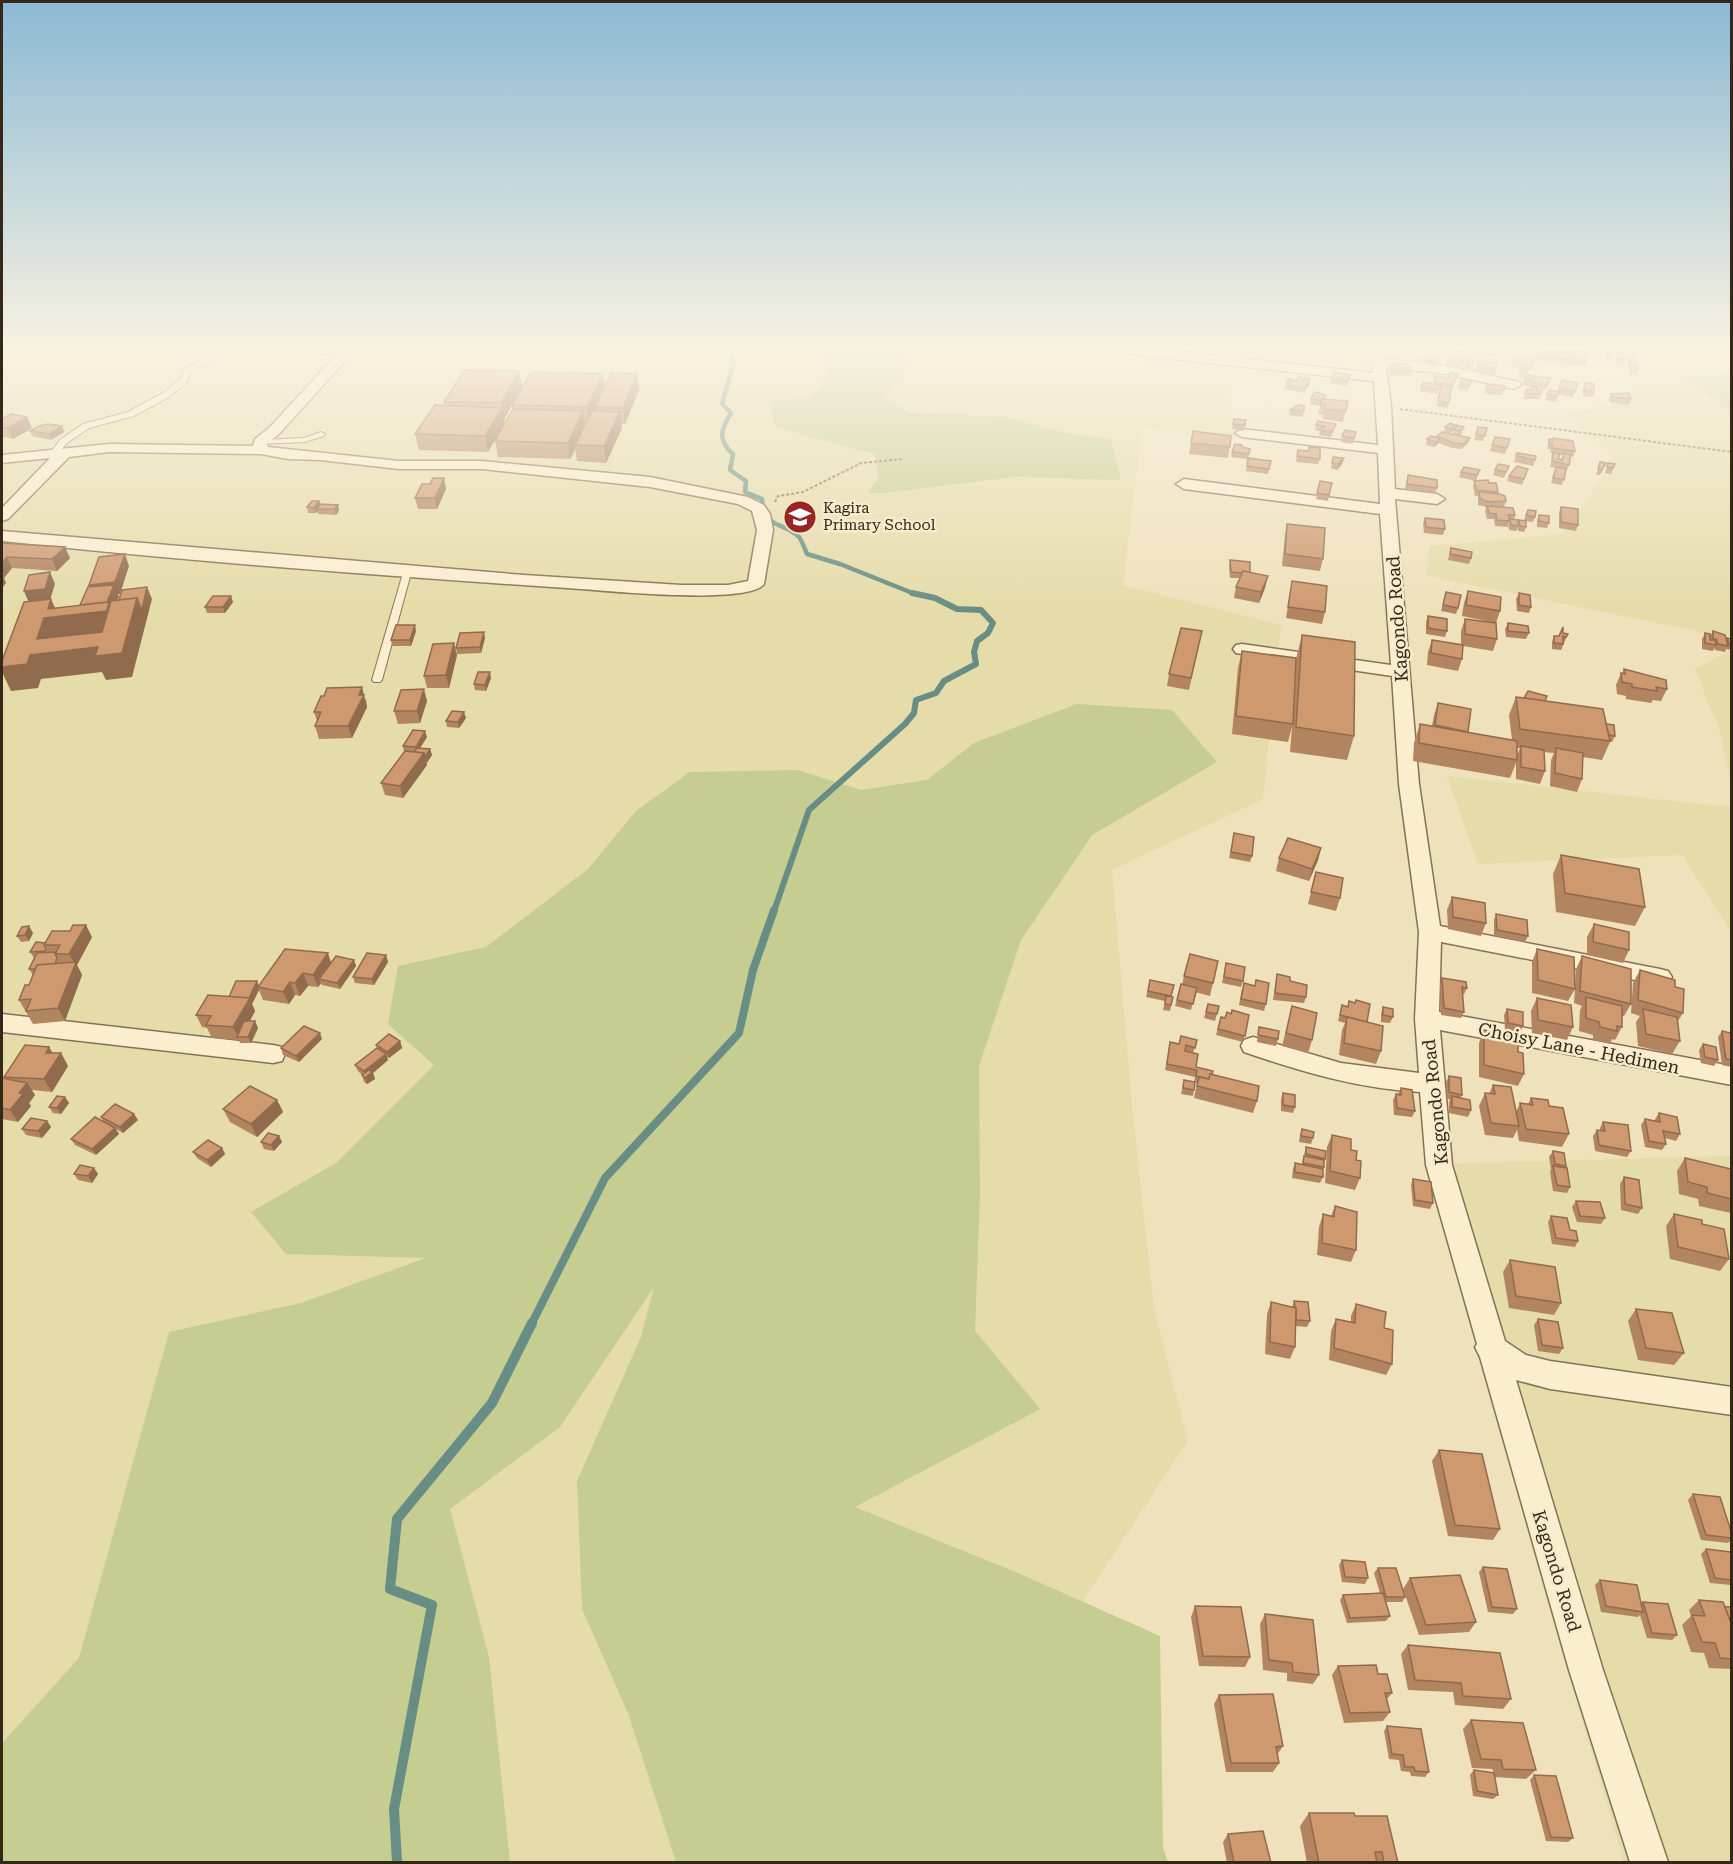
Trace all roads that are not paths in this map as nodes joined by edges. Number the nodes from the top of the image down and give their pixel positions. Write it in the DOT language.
graph roads {
  1 [pos="70,437"];
  2 [pos="269,437"];
  3 [pos="313,437"];
  4 [pos="1276,437"];
  5 [pos="1385,437"];
  6 [pos="261,446"];
  7 [pos="1386,450"];
  8 [pos="59,454"];
  9 [pos="2,459"];
  10 [pos="1184,484"];
  11 [pos="1437,499"];
  12 [pos="1388,501"];
  13 [pos="4,511"];
  14 [pos="2,536"];
  15 [pos="407,573"];
  16 [pos="1242,649"];
  17 [pos="1400,672"];
  18 [pos="377,680"];
  19 [pos="1430,932"];
  20 [pos="1660,977"];
  21 [pos="1427,1019"];
  22 [pos="2,1023"];
  23 [pos="1253,1046"];
  24 [pos="273,1054"];
  25 [pos="1731,1076"];
  26 [pos="1432,1083"];
  27 [pos="1490,1347"];
  28 [pos="1731,1401"];
  29 [pos="1649,1863"];
  1 -- 8 [label="lane"];
  2 -- 6 [label="street"];
  3 -- 6 [label="lane"];
  4 -- 7 [label="street"];
  5 -- 7 [label="street, Kagondo Road"];
  6 -- 8 [label="street"];
  6 -- 15 [label="street"];
  7 -- 12 [label="street, Kagondo Road"];
  8 -- 9 [label="street"];
  8 -- 13 [label="street"];
  10 -- 12 [label="street"];
  11 -- 12 [label="street"];
  12 -- 17 [label="street, Kagondo Road"];
  14 -- 15 [label="street"];
  15 -- 18 [label="lane"];
  16 -- 17 [label="street"];
  17 -- 19 [label="street, Kagondo Road"];
  19 -- 20 [label="street"];
  19 -- 21 [label="street, Kagondo Road"];
  21 -- 25 [label="street, Choisy Lane - Hedimen"];
  21 -- 26 [label="street, Kagondo Road"];
  22 -- 24 [label="street"];
  23 -- 26 [label="street"];
  26 -- 27 [label="street, Kagondo Road"];
  27 -- 28 [label="street"];
  27 -- 29 [label="street, Kagondo Road"];
}
